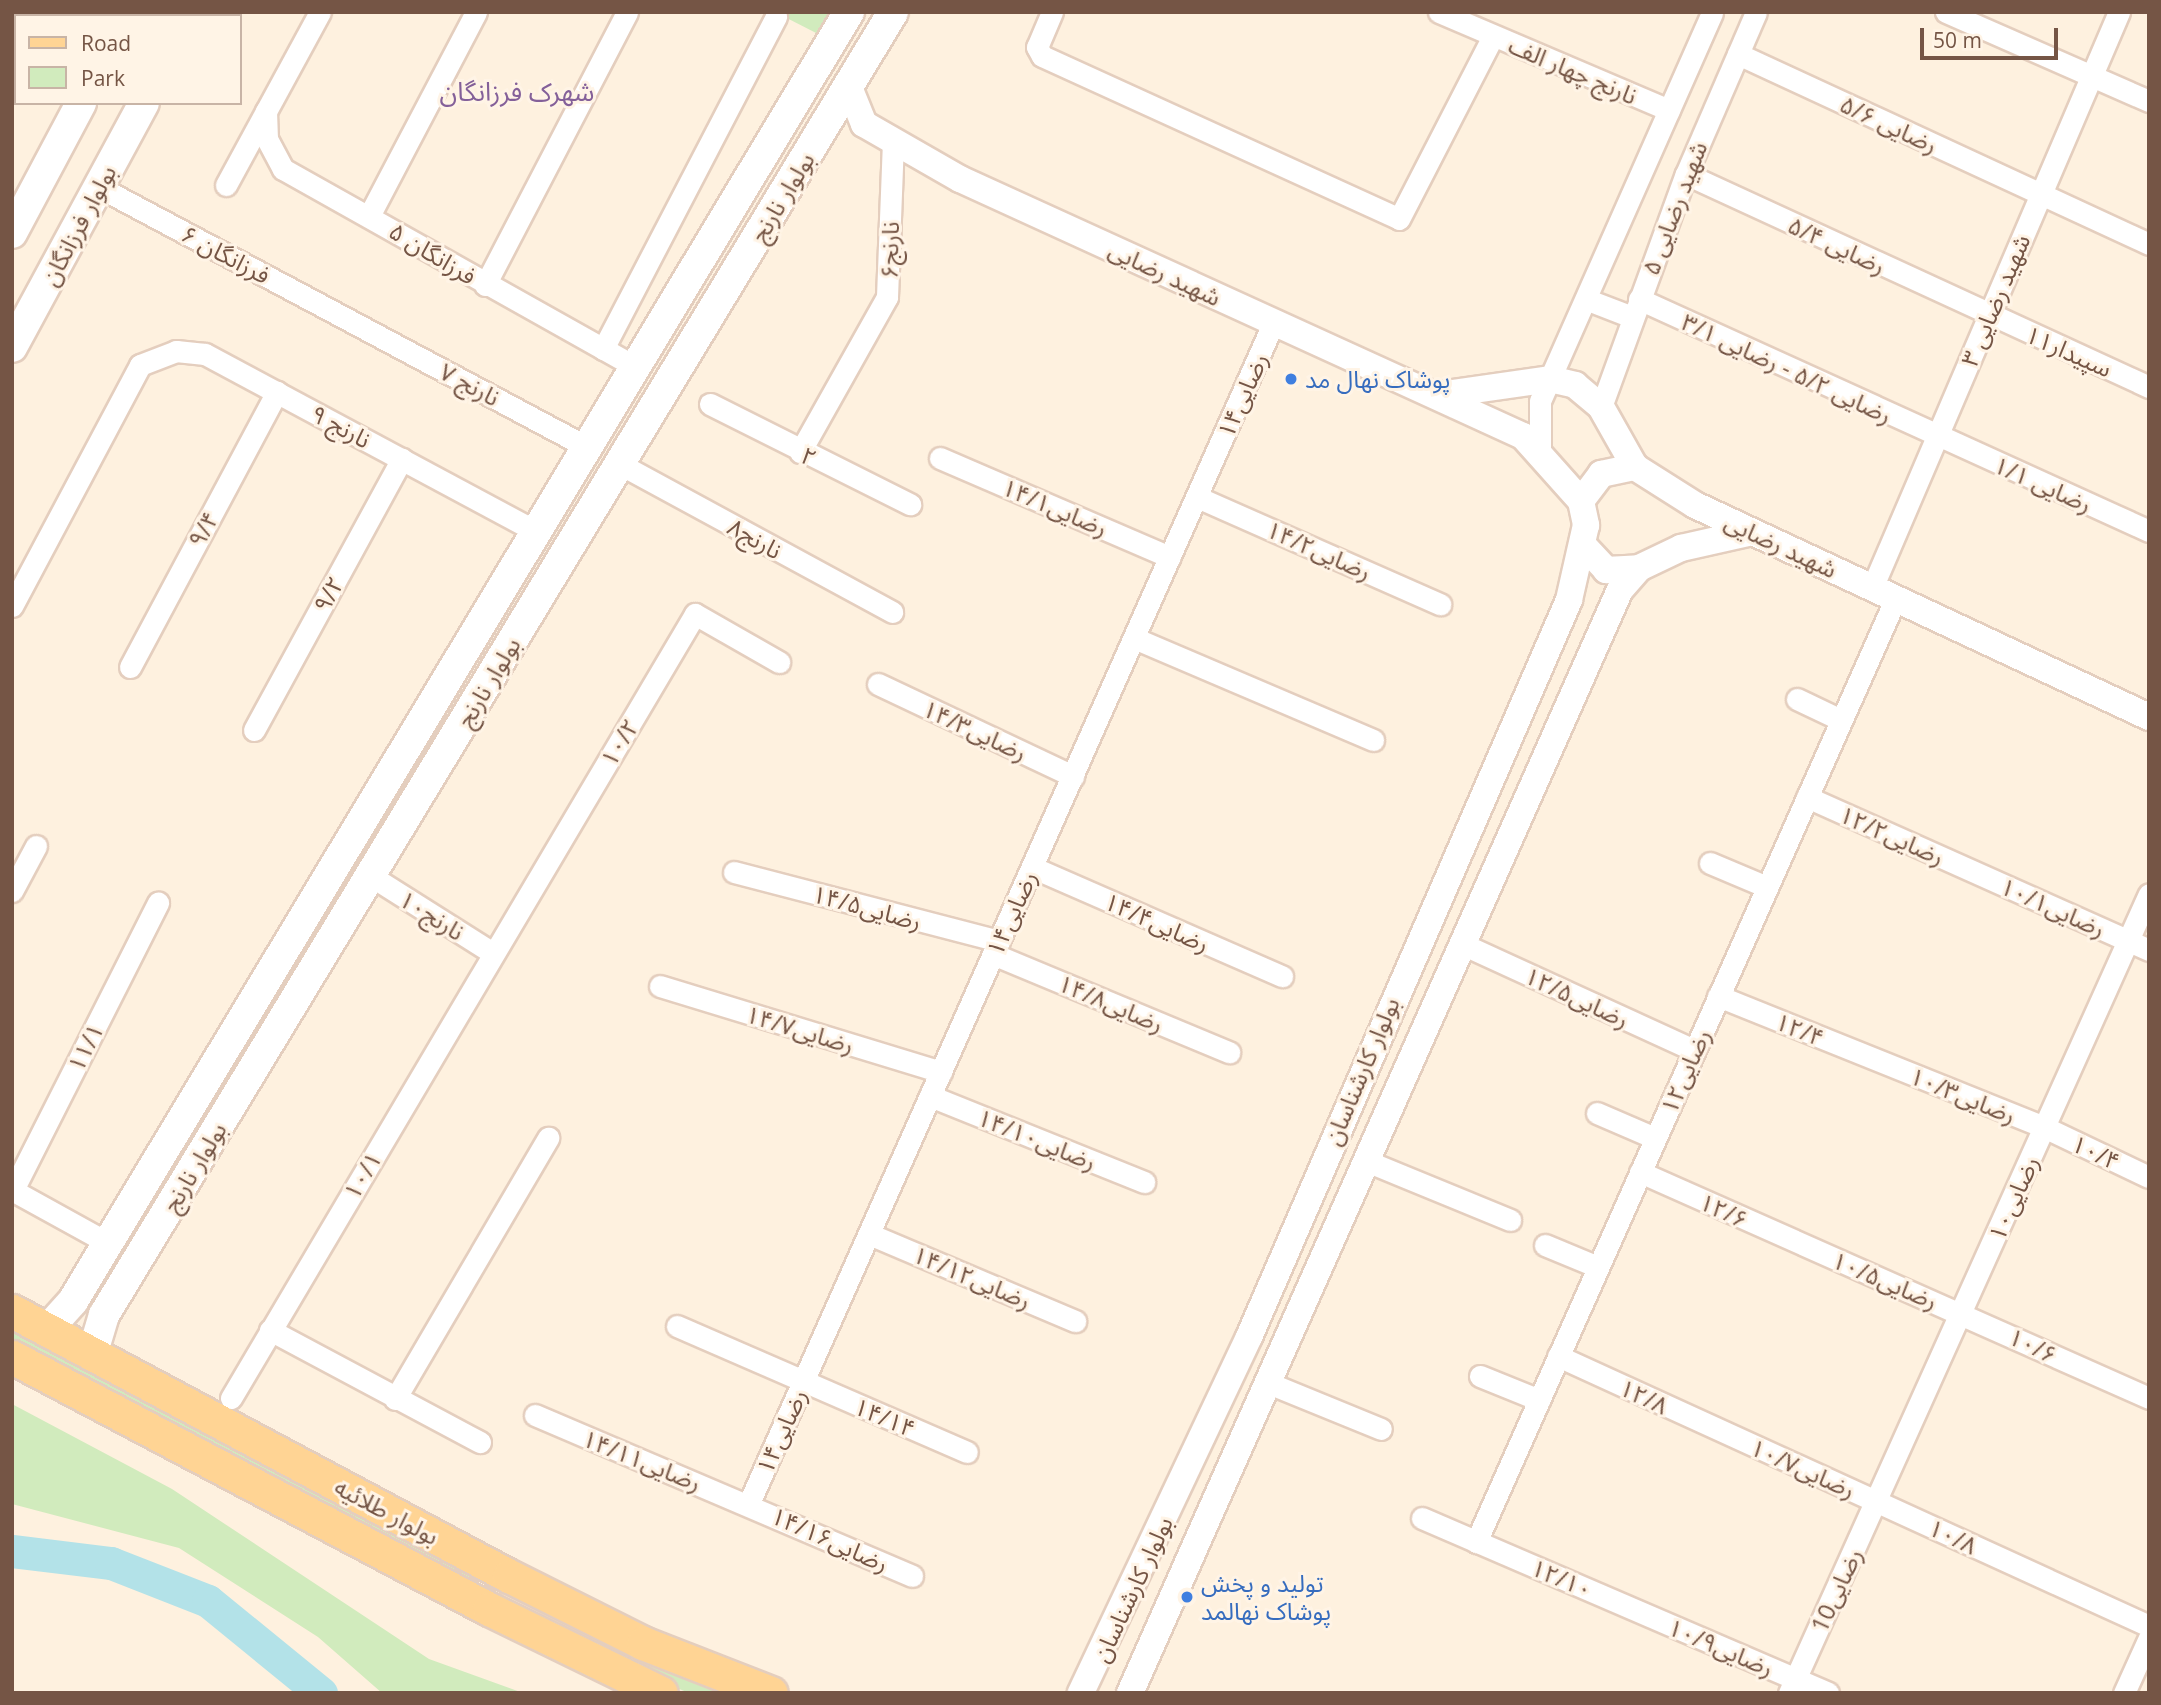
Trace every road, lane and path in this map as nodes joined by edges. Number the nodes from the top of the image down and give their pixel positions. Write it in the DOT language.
graph roads {
  1 [pos="320,12"];
  2 [pos="476,12"];
  3 [pos="627,12"];
  4 [pos="849,12"];
  5 [pos="893,12"];
  6 [pos="1052,12"];
  7 [pos="1712,12"];
  8 [pos="1756,12"];
  9 [pos="1946,12"];
  10 [pos="2119,12"];
  11 [pos="1453,15"];
  12 [pos="776,16"];
  13 [pos="1493,36"];
  14 [pos="1738,54"];
  15 [pos="2091,76"];
  16 [pos="849,87"];
  17 [pos="2149,101"];
  18 [pos="80,105"];
  19 [pos="143,105"];
  20 [pos="1669,110"];
  21 [pos="266,111"];
  22 [pos="893,143"];
  23 [pos="1686,174"];
  24 [pos="226,185"];
  25 [pos="99,187"];
  26 [pos="2040,195"];
  27 [pos="369,216"];
  28 [pos="12,233"];
  29 [pos="2149,244"];
  30 [pos="485,285"];
  31 [pos="1588,300"];
  32 [pos="1635,308"];
  33 [pos="1988,316"];
  34 [pos="352,321"];
  35 [pos="1273,324"];
  36 [pos="12,347"];
  37 [pos="603,349"];
  38 [pos="637,368"];
  39 [pos="1550,379"];
  40 [pos="2149,387"];
  41 [pos="276,391"];
  42 [pos="1440,395"];
  43 [pos="710,404"];
  44 [pos="1601,407"];
  45 [pos="1936,437"];
  46 [pos="587,447"];
  47 [pos="1540,449"];
  48 [pos="800,452"];
  49 [pos="940,458"];
  50 [pos="402,459"];
  51 [pos="618,463"];
  52 [pos="1635,467"];
  53 [pos="1197,497"];
  54 [pos="1581,501"];
  55 [pos="910,504"];
  56 [pos="1695,505"];
  57 [pos="2149,531"];
  58 [pos="537,532"];
  59 [pos="1752,532"];
  60 [pos="1584,546"];
  61 [pos="1681,548"];
  62 [pos="1170,557"];
  63 [pos="1639,568"];
  64 [pos="1884,594"];
  65 [pos="1569,600"];
  66 [pos="1440,604"];
  67 [pos="12,606"];
  68 [pos="892,612"];
  69 [pos="1607,616"];
  70 [pos="1134,638"];
  71 [pos="779,662"];
  72 [pos="130,667"];
  73 [pos="452,673"];
  74 [pos="878,684"];
  75 [pos="483,692"];
  76 [pos="1797,699"];
  77 [pos="2149,717"];
  78 [pos="1842,720"];
  79 [pos="254,730"];
  80 [pos="1373,740"];
  81 [pos="1073,776"];
  82 [pos="1807,797"];
  83 [pos="36,846"];
  84 [pos="1710,863"];
  85 [pos="1032,867"];
  86 [pos="734,872"];
  87 [pos="1977,873"];
  88 [pos="371,876"];
  89 [pos="1767,887"];
  90 [pos="12,891"];
  91 [pos="2149,894"];
  92 [pos="158,903"];
  93 [pos="2128,941"];
  94 [pos="1460,943"];
  95 [pos="996,948"];
  96 [pos="2149,950"];
  97 [pos="493,953"];
  98 [pos="1282,976"];
  99 [pos="660,986"];
  100 [pos="1718,996"];
  101 [pos="1694,1050"];
  102 [pos="1229,1052"];
  103 [pos="1881,1062"];
  104 [pos="941,1072"];
  105 [pos="930,1096"];
  106 [pos="1597,1113"];
  107 [pos="2044,1127"];
  108 [pos="548,1138"];
  109 [pos="1655,1138"];
  110 [pos="1364,1160"];
  111 [pos="1640,1172"];
  112 [pos="2149,1177"];
  113 [pos="1144,1182"];
  114 [pos="12,1190"];
  115 [pos="1510,1220"];
  116 [pos="869,1234"];
  117 [pos="108,1243"];
  118 [pos="1545,1245"];
  119 [pos="1809,1248"];
  120 [pos="1598,1267"];
  121 [pos="73,1301"];
  122 [pos="12,1311"];
  123 [pos="1962,1312"];
  124 [pos="104,1315"];
  125 [pos="1075,1321"];
  126 [pos="677,1326"];
  127 [pos="47,1330"];
  128 [pos="270,1330"];
  129 [pos="92,1355"];
  130 [pos="1558,1356"];
  131 [pos="12,1357"];
  132 [pos="1480,1376"];
  133 [pos="1266,1382"];
  134 [pos="803,1383"];
  135 [pos="231,1398"];
  136 [pos="2149,1398"];
  137 [pos="395,1399"];
  138 [pos="1539,1400"];
  139 [pos="535,1415"];
  140 [pos="1381,1429"];
  141 [pos="1730,1435"];
  142 [pos="480,1442"];
  143 [pos="967,1452"];
  144 [pos="1877,1502"];
  145 [pos="749,1503"];
  146 [pos="1422,1518"];
  147 [pos="1476,1542"];
  148 [pos="509,1576"];
  149 [pos="912,1576"];
  150 [pos="489,1609"];
  151 [pos="1648,1615"];
  152 [pos="2149,1626"];
  153 [pos="2149,1639"];
  154 [pos="1792,1686"];
  155 [pos="1086,1691"];
  156 [pos="661,1693"];
  157 [pos="771,1693"];
  158 [pos="1130,1693"];
  159 [pos="1828,1693"];
  160 [pos="2124,1693"];
  1 -- 21 [label="street"];
  2 -- 27 [label="street"];
  3 -- 30 [label="street"];
  4 -- 38 [label="main road, بولوار نارنج"];
  5 -- 16 [label="main road, بولوار نارنج"];
  6 -- 13 [label="street"];
  7 -- 20 [label="street, شهید رضایی ۵"];
  8 -- 14 [label="street, شهید رضایی ۵"];
  9 -- 15 [label="street"];
  10 -- 15 [label="street, شهید رضایی ۳"];
  11 -- 13 [label="street, نارنج چهار الف"];
  12 -- 37 [label="street"];
  13 -- 20 [label="street, نارنج چهار الف"];
  14 -- 23 [label="street, شهید رضایی ۵"];
  14 -- 26 [label="street, رضایی ۵/۶"];
  15 -- 17 [label="street"];
  15 -- 26 [label="street, شهید رضایی ۳"];
  16 -- 22 [label="street"];
  16 -- 51 [label="main road, بولوار نارنج"];
  18 -- 28 [label="main road"];
  19 -- 25 [label="main road, بولوار فرزانگان"];
  20 -- 31 [label="street, شهید رضایی ۵"];
  21 -- 24 [label="street"];
  21 -- 27 [label="street, فرزانگان ۵"];
  22 -- 35 [label="street, شهید رضایی"];
  22 -- 48 [label="street, نارنج۶"];
  23 -- 32 [label="street, شهید رضایی ۵"];
  23 -- 33 [label="street, رضایی ۵/۴"];
  25 -- 34 [label="street, فرزانگان ۶"];
  25 -- 36 [label="main road, بولوار فرزانگان"];
  26 -- 29 [label="street, رضایی ۵/۶"];
  26 -- 33 [label="street, شهید رضایی ۳"];
  27 -- 30 [label="street, فرزانگان ۵"];
  30 -- 37 [label="street, فرزانگان ۵"];
  31 -- 32 [label="street, رضایی ۵/۲ - رضایی ۳/۱"];
  31 -- 39 [label="street, شهید رضایی ۵"];
  32 -- 44 [label="street, شهید رضایی ۵"];
  32 -- 45 [label="street, رضایی ۵/۲ - رضایی ۳/۱"];
  33 -- 40 [label="street, سپیدار۱۱"];
  33 -- 45 [label="street, شهید رضایی ۳"];
  34 -- 46 [label="street, نارنج ۷"];
  35 -- 42 [label="street, شهید رضایی"];
  35 -- 53 [label="street, رضایی۱۴"];
  37 -- 38 [label="street, فرزانگان ۵"];
  38 -- 46 [label="main road, بولوار نارنج"];
  39 -- 42 [label="street, شهید رضایی"];
  39 -- 44 [label="street, شهید رضایی"];
  39 -- 47 [label="street, شهید رضایی ۵"];
  41 -- 50 [label="street, نارنج ۹"];
  41 -- 67 [label="street, نارنج ۹"];
  41 -- 72 [label="street, ۹/۴"];
  42 -- 47 [label="street, شهید رضایی"];
  43 -- 48 [label="street, ۲"];
  44 -- 52 [label="street, شهید رضایی"];
  45 -- 57 [label="street, رضایی ۱/۱"];
  45 -- 64 [label="street, شهید رضایی ۳"];
  46 -- 58 [label="main road, بولوار نارنج"];
  47 -- 54 [label="street"];
  48 -- 55 [label="street, ۲"];
  49 -- 62 [label="street, ۱۴/۱رضایی"];
  50 -- 58 [label="street, نارنج ۹"];
  50 -- 79 [label="street, ۹/۲"];
  51 -- 68 [label="street, نارنج۸"];
  51 -- 75 [label="main road, بولوار نارنج"];
  52 -- 54 [label="street"];
  52 -- 56 [label="street, شهید رضایی"];
  53 -- 62 [label="street, رضایی۱۴"];
  53 -- 66 [label="street, رضایی۱۴/۲"];
  54 -- 60 [label="street, بولوار کارشناسان"];
  56 -- 59 [label="street, شهید رضایی"];
  56 -- 61 [label="street"];
  58 -- 73 [label="main road, بولوار نارنج"];
  59 -- 61 [label="street"];
  59 -- 64 [label="street, شهید رضایی"];
  60 -- 63 [label="street"];
  60 -- 65 [label="street, بولوار کارشناسان"];
  61 -- 63 [label="street"];
  62 -- 70 [label="street, رضایی۱۴"];
  63 -- 69 [label="street, بولوار کارشناسان"];
  64 -- 77 [label="street, شهید رضایی"];
  64 -- 78 [label="street, رضایی۱۲"];
  65 -- 69 [label="street"];
  65 -- 155 [label="street, بولوار کارشناسان"];
  69 -- 94 [label="street, بولوار کارشناسان"];
  70 -- 80 [label="street"];
  70 -- 81 [label="street, رضایی۱۴"];
  71 -- 97 [label="street, ۱۰/۲"];
  73 -- 75 [label="main road"];
  73 -- 117 [label="main road, بولوار نارنج"];
  74 -- 81 [label="street, رضایی۱۴/۳"];
  75 -- 88 [label="main road, بولوار نارنج"];
  76 -- 78 [label="street"];
  78 -- 82 [label="street, رضایی۱۲"];
  81 -- 85 [label="street, رضایی۱۴"];
  82 -- 87 [label="street, رضایی۱۲/۲"];
  82 -- 89 [label="street, رضایی۱۲"];
  83 -- 90 [label="street"];
  84 -- 89 [label="street"];
  85 -- 95 [label="street, رضایی۱۴"];
  85 -- 98 [label="street, رضایی۱۴/۴"];
  86 -- 95 [label="street, رضایی۱۴/۵"];
  87 -- 93 [label="street, رضایی۱۰/۱"];
  88 -- 97 [label="street, نارنج۱۰"];
  88 -- 124 [label="main road, بولوار نارنج"];
  89 -- 100 [label="street, رضایی۱۲"];
  91 -- 93 [label="street, رضایی۱۰"];
  92 -- 114 [label="street, ۱۱/۱"];
  93 -- 96 [label="street"];
  93 -- 107 [label="street, رضایی۱۰"];
  94 -- 101 [label="street, رضایی۱۲/۵"];
  94 -- 110 [label="street, بولوار کارشناسان"];
  95 -- 102 [label="street, رضایی۱۴/۸"];
  95 -- 104 [label="street, رضایی۱۴"];
  97 -- 128 [label="street, ۱۰/۱"];
  99 -- 104 [label="street, رضایی۱۴/۷"];
  100 -- 101 [label="street, رضایی۱۲"];
  100 -- 103 [label="street, ۱۲/۴"];
  101 -- 109 [label="street, رضایی۱۲"];
  103 -- 107 [label="street, رضایی۱۰/۳"];
  104 -- 105 [label="street, رضایی۱۴"];
  105 -- 113 [label="street, رضایی۱۴/۱۰"];
  105 -- 116 [label="street, رضایی۱۴"];
  106 -- 109 [label="street"];
  107 -- 112 [label="street, ۱۰/۴"];
  107 -- 123 [label="street, رضایی۱۰"];
  108 -- 137 [label="street"];
  109 -- 111 [label="street, رضایی۱۲"];
  110 -- 115 [label="street"];
  110 -- 133 [label="street, بولوار کارشناسان"];
  111 -- 119 [label="street, ۱۲/۶"];
  111 -- 120 [label="street, رضایی۱۲"];
  114 -- 117 [label="street"];
  116 -- 125 [label="street, رضایی۱۴/۱۲"];
  116 -- 134 [label="street, رضایی۱۴"];
  117 -- 121 [label="main road, بولوار نارنج"];
  118 -- 120 [label="street"];
  119 -- 123 [label="street, رضایی۱۰/۵"];
  120 -- 130 [label="street, رضایی۱۲"];
  121 -- 124 [label="main road"];
  121 -- 127 [label="main road, بولوار نارنج"];
  122 -- 127 [label="main road, بولوار طلائیه"];
  123 -- 136 [label="street, ۱۰/۶"];
  123 -- 144 [label="street, رضایی۱۰"];
  124 -- 129 [label="main road, بولوار نارنج"];
  126 -- 134 [label="street, ۱۴/۱۴"];
  127 -- 129 [label="main road, بولوار طلائیه"];
  128 -- 135 [label="street, ۱۰/۱"];
  128 -- 137 [label="street"];
  129 -- 148 [label="main road, بولوار طلائیه"];
  130 -- 138 [label="street, رضایی۱۲"];
  130 -- 141 [label="street, ۱۲/۸"];
  131 -- 150 [label="main road, بولوار طلائیه"];
  132 -- 138 [label="street"];
  133 -- 140 [label="street"];
  133 -- 158 [label="street, بولوار کارشناسان"];
  134 -- 143 [label="street, ۱۴/۱۴"];
  134 -- 145 [label="street, رضایی۱۴"];
  137 -- 142 [label="street"];
  138 -- 147 [label="street, رضایی۱۲"];
  139 -- 145 [label="street, رضایی۱۴/۱۱"];
  141 -- 144 [label="street, رضایی۱۰/۷"];
  144 -- 152 [label="street, ۱۰/۸"];
  144 -- 154 [label="street, رضایی10"];
  145 -- 149 [label="street, رضایی۱۴/۱۶"];
  146 -- 147 [label="street, ۱۲/۱۰"];
  147 -- 151 [label="street, ۱۲/۱۰"];
  148 -- 150 [label="main road"];
  148 -- 157 [label="main road, بولوار طلائیه"];
  150 -- 156 [label="main road, بولوار طلائیه"];
  151 -- 154 [label="street, رضایی۱۰/۹"];
  153 -- 160 [label="street"];
  154 -- 159 [label="street, رضایی۱۰/۹"];
}
